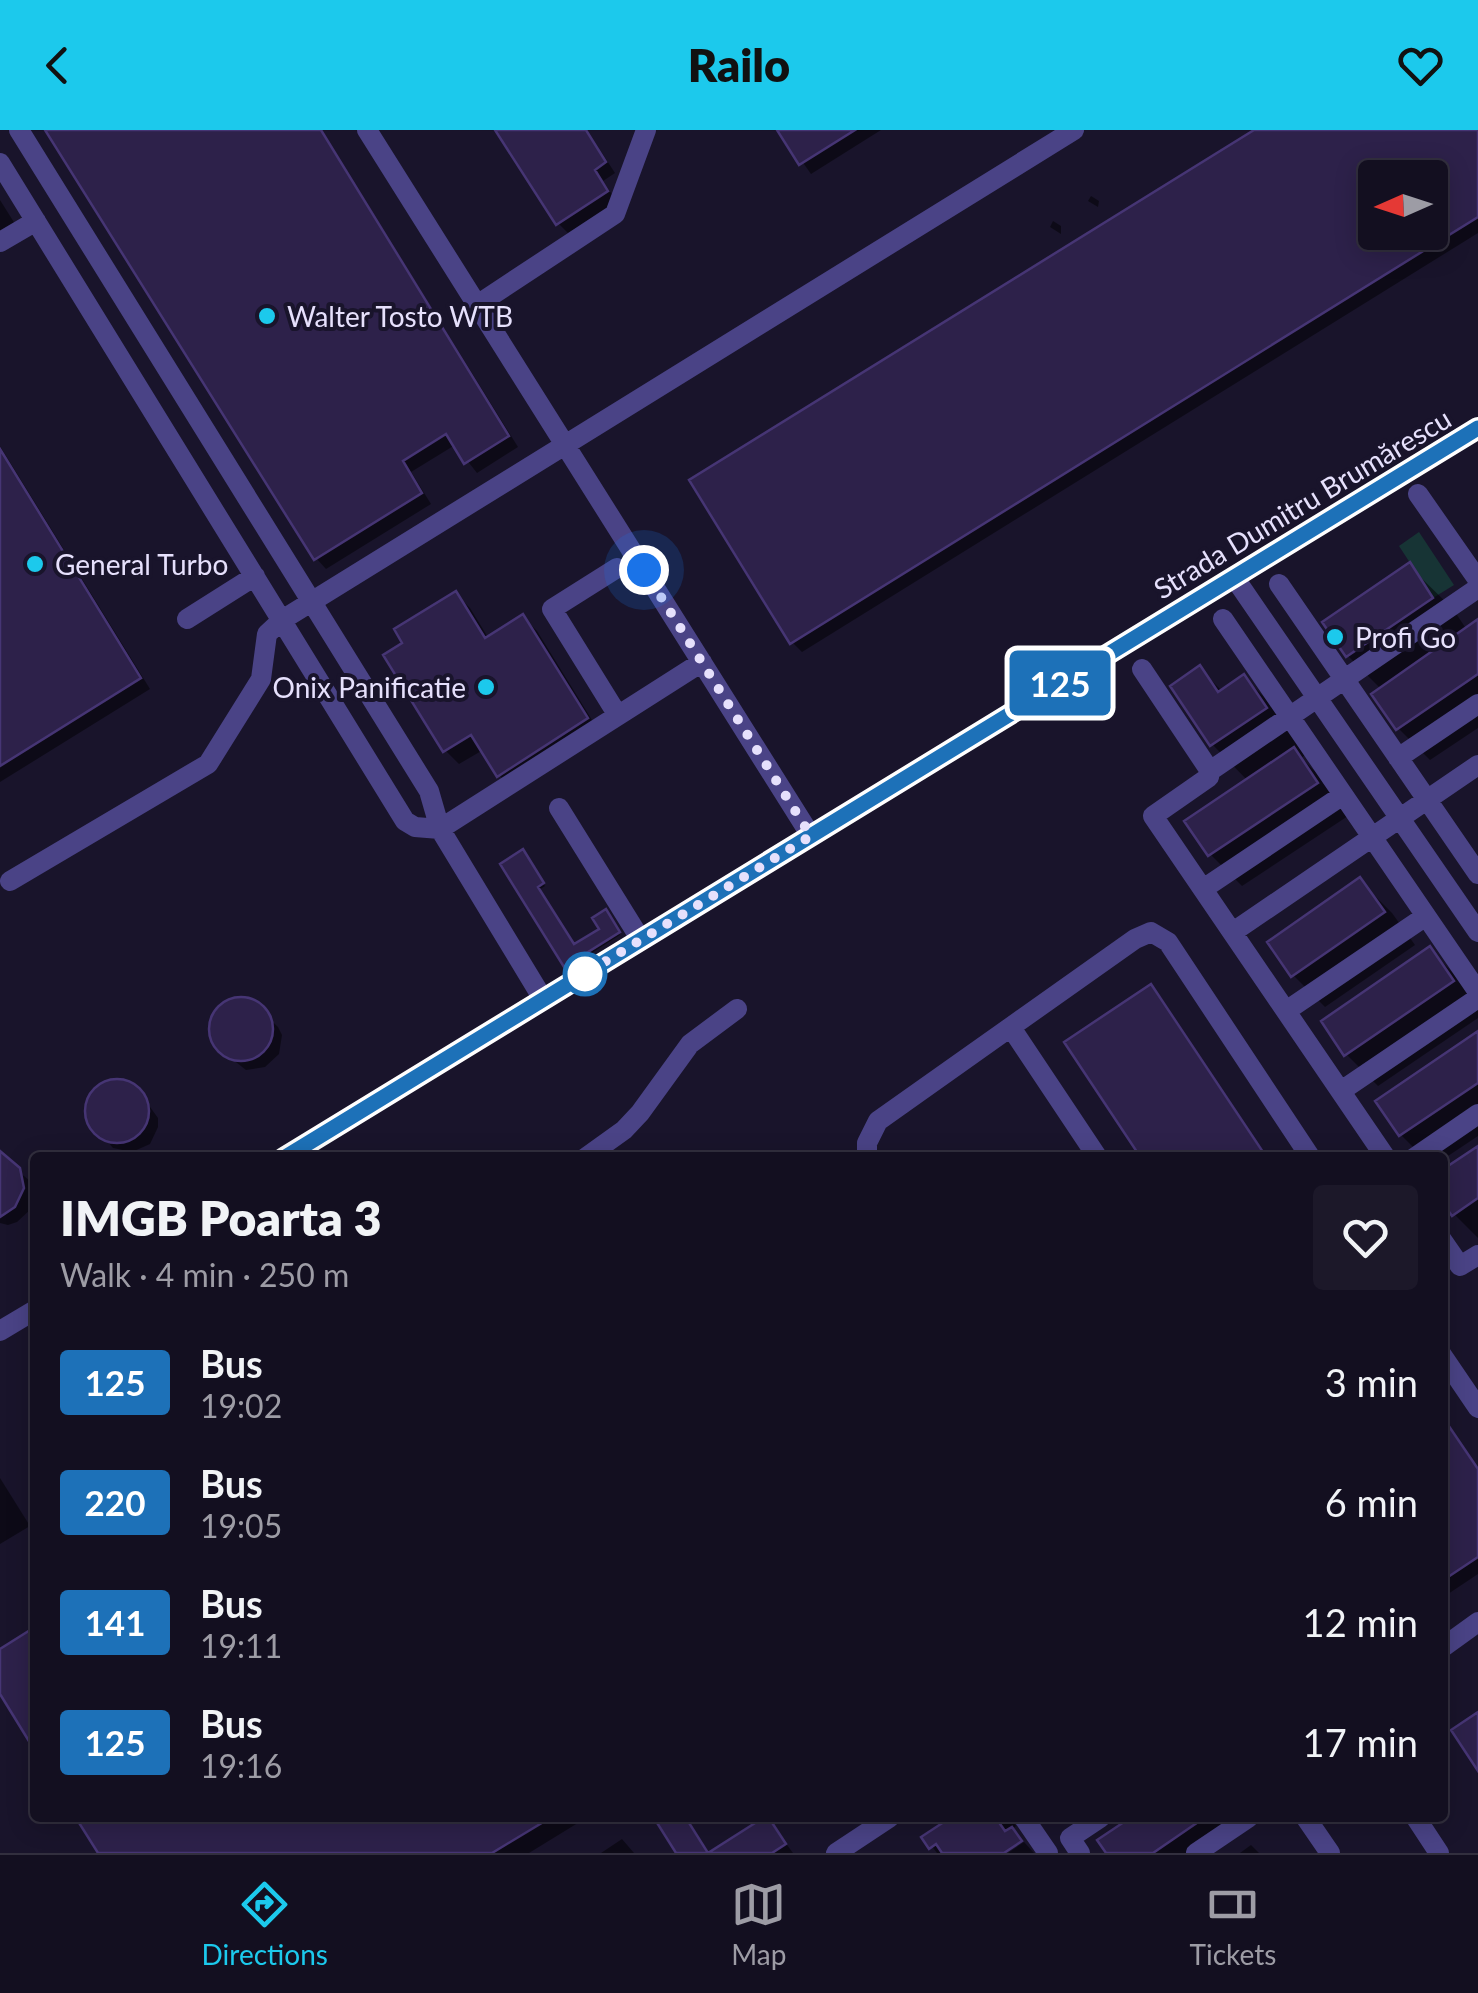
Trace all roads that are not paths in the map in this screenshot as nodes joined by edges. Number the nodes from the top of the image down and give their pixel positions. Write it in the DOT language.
graph roads {
  1 [pos="19,130"];
  2 [pos="367,130"];
  3 [pos="646,130"];
  4 [pos="1074,130"];
  5 [pos="0,162"];
  6 [pos="36,221"];
  7 [pos="0,242"];
  8 [pos="477,304"];
  9 [pos="1478,428"];
  10 [pos="566,447"];
  11 [pos="1418,494"];
  12 [pos="617,568"];
  13 [pos="255,576"];
  14 [pos="1234,577"];
  15 [pos="1478,580"];
  16 [pos="1279,584"];
  17 [pos="1478,588"];
  18 [pos="312,602"];
  19 [pos="1223,619"];
  20 [pos="186,620"];
  21 [pos="282,620"];
  22 [pos="702,662"];
  23 [pos="1142,670"];
  24 [pos="1344,679"];
  25 [pos="1318,698"];
  26 [pos="1478,704"];
  27 [pos="617,714"];
  28 [pos="1290,716"];
  29 [pos="1398,758"];
  30 [pos="1478,765"];
  31 [pos="1210,771"];
  32 [pos="1344,795"];
  33 [pos="1427,800"];
  34 [pos="558,808"];
  35 [pos="1400,818"];
  36 [pos="440,829"];
  37 [pos="811,836"];
  38 [pos="1372,837"];
  39 [pos="1478,874"];
  40 [pos="10,881"];
  41 [pos="1203,889"];
  42 [pos="1426,916"];
  43 [pos="1232,932"];
  44 [pos="1478,932"];
  45 [pos="640,940"];
  46 [pos="1478,995"];
  47 [pos="543,999"];
  48 [pos="737,1009"];
  49 [pos="1286,1011"];
  50 [pos="1012,1029"];
  51 [pos="1341,1091"];
  52 [pos="1478,1114"];
  53 [pos="294,1152"];
  54 [pos="593,1152"];
  55 [pos="868,1152"];
  56 [pos="1094,1152"];
  57 [pos="1307,1152"];
  58 [pos="1382,1152"];
  59 [pos="1423,1152"];
  60 [pos="1448,1249"];
  61 [pos="1478,1255"];
  62 [pos="30,1313"];
  63 [pos="0,1331"];
  64 [pos="1448,1364"];
  65 [pos="1478,1408"];
  66 [pos="1478,1622"];
  67 [pos="1448,1644"];
  68 [pos="883,1822"];
  69 [pos="1027,1822"];
  70 [pos="1094,1822"];
  71 [pos="1242,1822"];
  72 [pos="1309,1822"];
  73 [pos="1419,1822"];
  74 [pos="836,1853"];
  75 [pos="1048,1853"];
  76 [pos="1080,1853"];
  77 [pos="1196,1853"];
  78 [pos="1330,1853"];
  79 [pos="1440,1853"];
  1 -- 18 [label="street"];
  2 -- 8 [label="street"];
  3 -- 8 [label="street"];
  4 -- 10 [label="street"];
  5 -- 6 [label="street"];
  6 -- 7 [label="street"];
  6 -- 13 [label="street"];
  8 -- 10 [label="street"];
  9 -- 14 [label="street, Strada Dumitru Brumărescu"];
  10 -- 18 [label="street"];
  10 -- 22 [label="street"];
  11 -- 15 [label="street"];
  12 -- 27 [label="street"];
  13 -- 20 [label="street"];
  13 -- 21 [label="street"];
  14 -- 25 [label="street"];
  14 -- 37 [label="street, Strada Dumitru Brumărescu"];
  16 -- 24 [label="street"];
  17 -- 24 [label="street"];
  18 -- 21 [label="street"];
  18 -- 36 [label="street"];
  19 -- 28 [label="street"];
  21 -- 36 [label="street"];
  21 -- 40 [label="street"];
  22 -- 27 [label="street"];
  22 -- 37 [label="street"];
  23 -- 31 [label="street"];
  24 -- 25 [label="street"];
  24 -- 29 [label="street"];
  25 -- 28 [label="street"];
  25 -- 35 [label="street"];
  26 -- 29 [label="street"];
  27 -- 36 [label="street"];
  28 -- 31 [label="street"];
  28 -- 32 [label="street"];
  29 -- 33 [label="street"];
  30 -- 33 [label="street"];
  31 -- 41 [label="street"];
  32 -- 38 [label="street"];
  32 -- 41 [label="street"];
  33 -- 35 [label="street"];
  33 -- 39 [label="street"];
  34 -- 45 [label="street"];
  35 -- 38 [label="street"];
  35 -- 44 [label="street"];
  36 -- 47 [label="street"];
  37 -- 45 [label="street, Strada Dumitru Brumărescu"];
  38 -- 42 [label="street"];
  38 -- 43 [label="street"];
  41 -- 43 [label="street"];
  42 -- 46 [label="street"];
  42 -- 49 [label="street"];
  43 -- 49 [label="street"];
  45 -- 47 [label="street, Strada Dumitru Brumărescu"];
  46 -- 51 [label="street"];
  47 -- 53 [label="street, Strada Dumitru Brumărescu"];
  48 -- 54 [label="street"];
  49 -- 51 [label="street"];
  50 -- 55 [label="street"];
  50 -- 56 [label="street"];
  50 -- 57 [label="street"];
  51 -- 58 [label="street"];
  52 -- 59 [label="street"];
  60 -- 61 [label="street"];
  62 -- 63 [label="street"];
  64 -- 65 [label="street"];
  66 -- 67 [label="street"];
  68 -- 74 [label="street"];
  69 -- 75 [label="street"];
  70 -- 76 [label="street"];
  71 -- 77 [label="street"];
  72 -- 78 [label="street"];
  73 -- 79 [label="street"];
}
